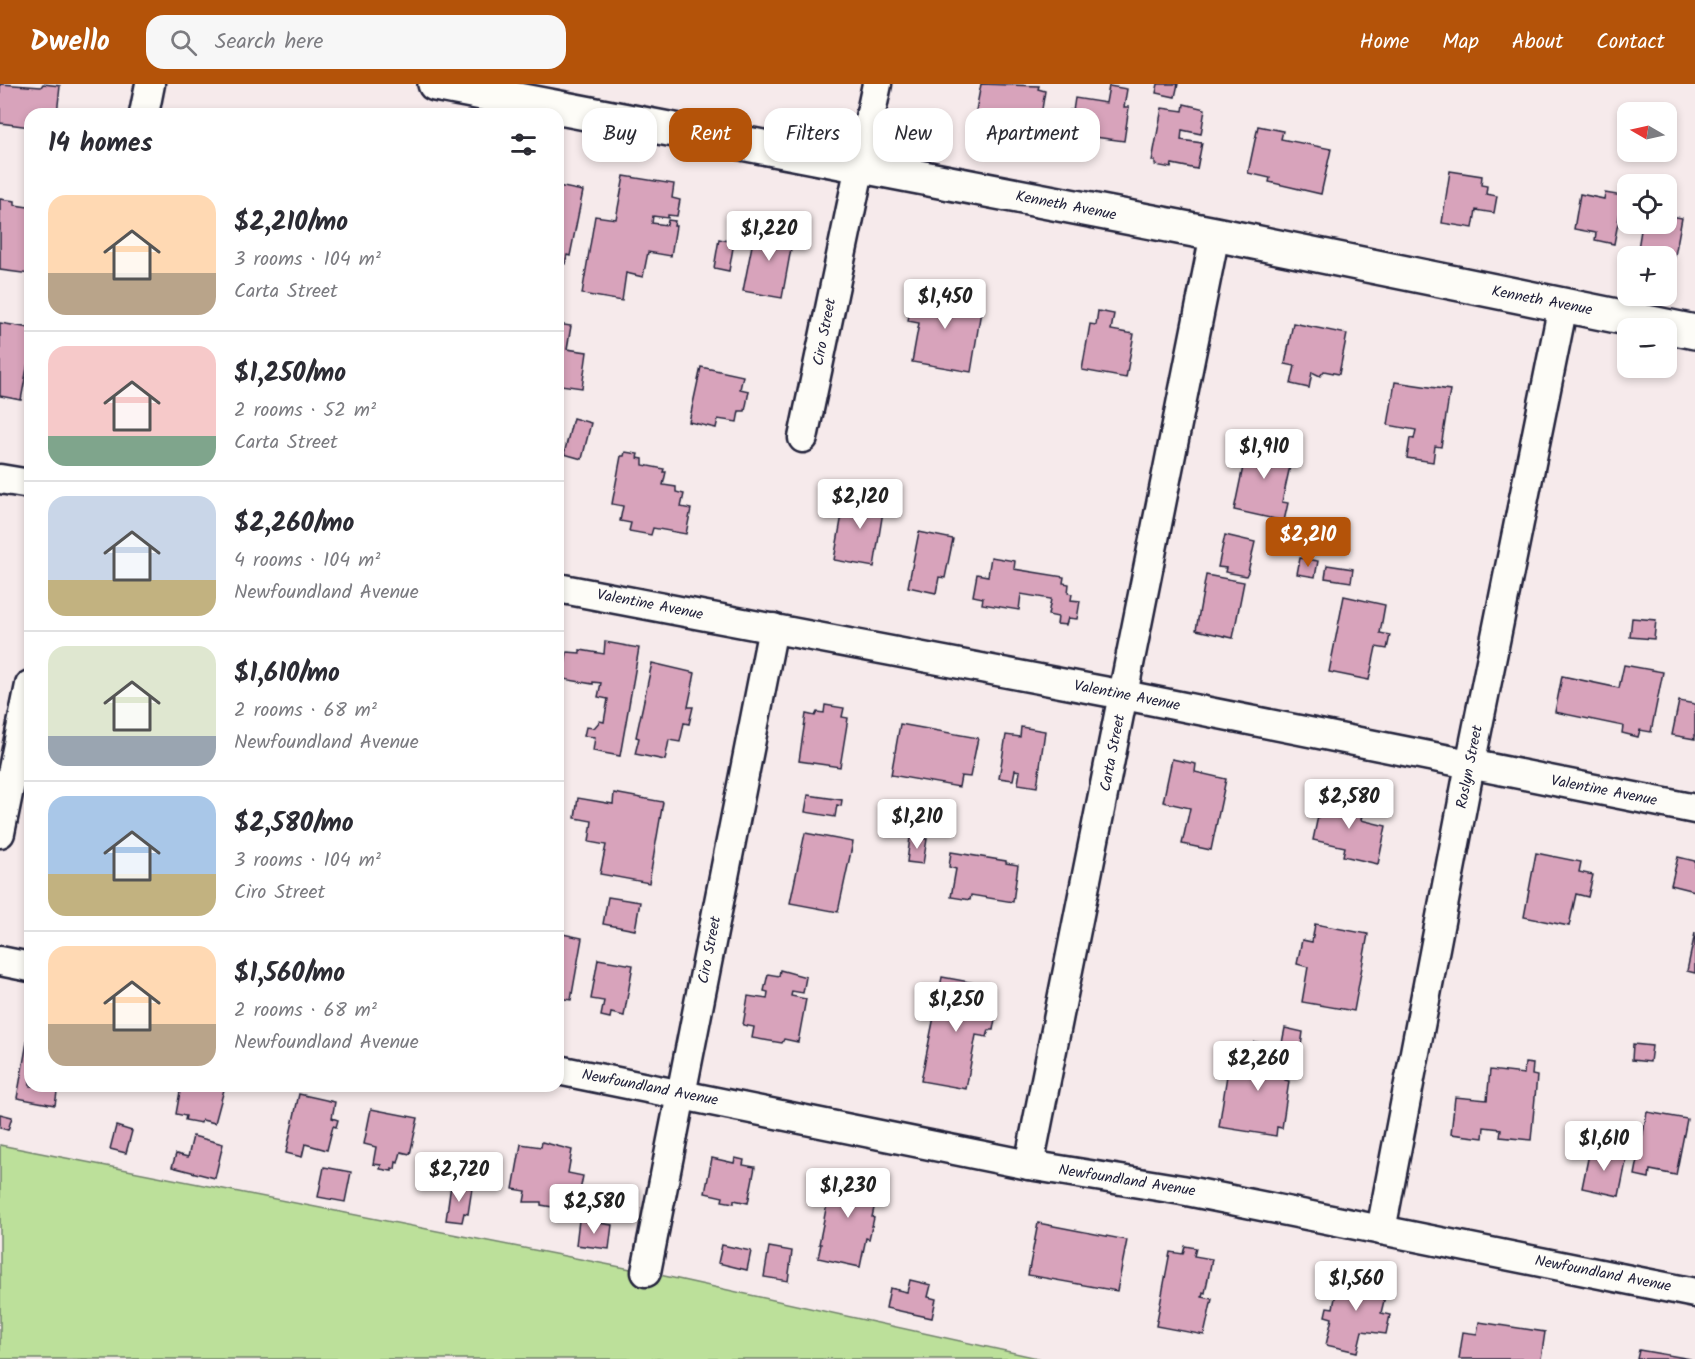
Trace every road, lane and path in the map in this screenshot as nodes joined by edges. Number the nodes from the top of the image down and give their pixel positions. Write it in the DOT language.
graph roads {
  1 [pos="150,84"];
  2 [pos="435,84"];
  3 [pos="877,84"];
  4 [pos="511,106"];
  5 [pos="145,108"];
  6 [pos="564,115"];
  7 [pos="859,166"];
  8 [pos="1215,234"];
  9 [pos="1563,305"];
  10 [pos="1695,332"];
  11 [pos="804,438"];
  12 [pos="0,478"];
  13 [pos="24,483"];
  14 [pos="564,589"];
  15 [pos="773,628"];
  16 [pos="1124,695"];
  17 [pos="24,715"];
  18 [pos="1470,765"];
  19 [pos="1695,809"];
  20 [pos="0,833"];
  21 [pos="0,961"];
  22 [pos="24,966"];
  23 [pos="564,1071"];
  24 [pos="682,1095"];
  25 [pos="1029,1165"];
  26 [pos="1381,1230"];
  27 [pos="646,1272"];
  28 [pos="1695,1293"];
  1 -- 5 [label="street"];
  2 -- 4 [label="street, Kenneth Avenue"];
  3 -- 7 [label="street, Ciro Street"];
  6 -- 7 [label="street, Kenneth Avenue"];
  7 -- 8 [label="street, Kenneth Avenue"];
  7 -- 11 [label="street, Ciro Street"];
  8 -- 9 [label="street, Kenneth Avenue"];
  8 -- 16 [label="street, Carta Street"];
  9 -- 10 [label="street, Kenneth Avenue"];
  9 -- 18 [label="street, Roslyn Street"];
  12 -- 13 [label="street"];
  14 -- 15 [label="street, Valentine Avenue"];
  15 -- 16 [label="street, Valentine Avenue"];
  15 -- 24 [label="street, Ciro Street"];
  16 -- 18 [label="street, Valentine Avenue"];
  16 -- 25 [label="street, Carta Street"];
  17 -- 20 [label="street"];
  18 -- 19 [label="street, Valentine Avenue"];
  18 -- 26 [label="street, Roslyn Street"];
  21 -- 22 [label="street"];
  23 -- 24 [label="street, Newfoundland Avenue"];
  24 -- 25 [label="street, Newfoundland Avenue"];
  24 -- 27 [label="street, Ciro Street"];
  25 -- 26 [label="street, Newfoundland Avenue"];
  26 -- 28 [label="street, Newfoundland Avenue"];
}
